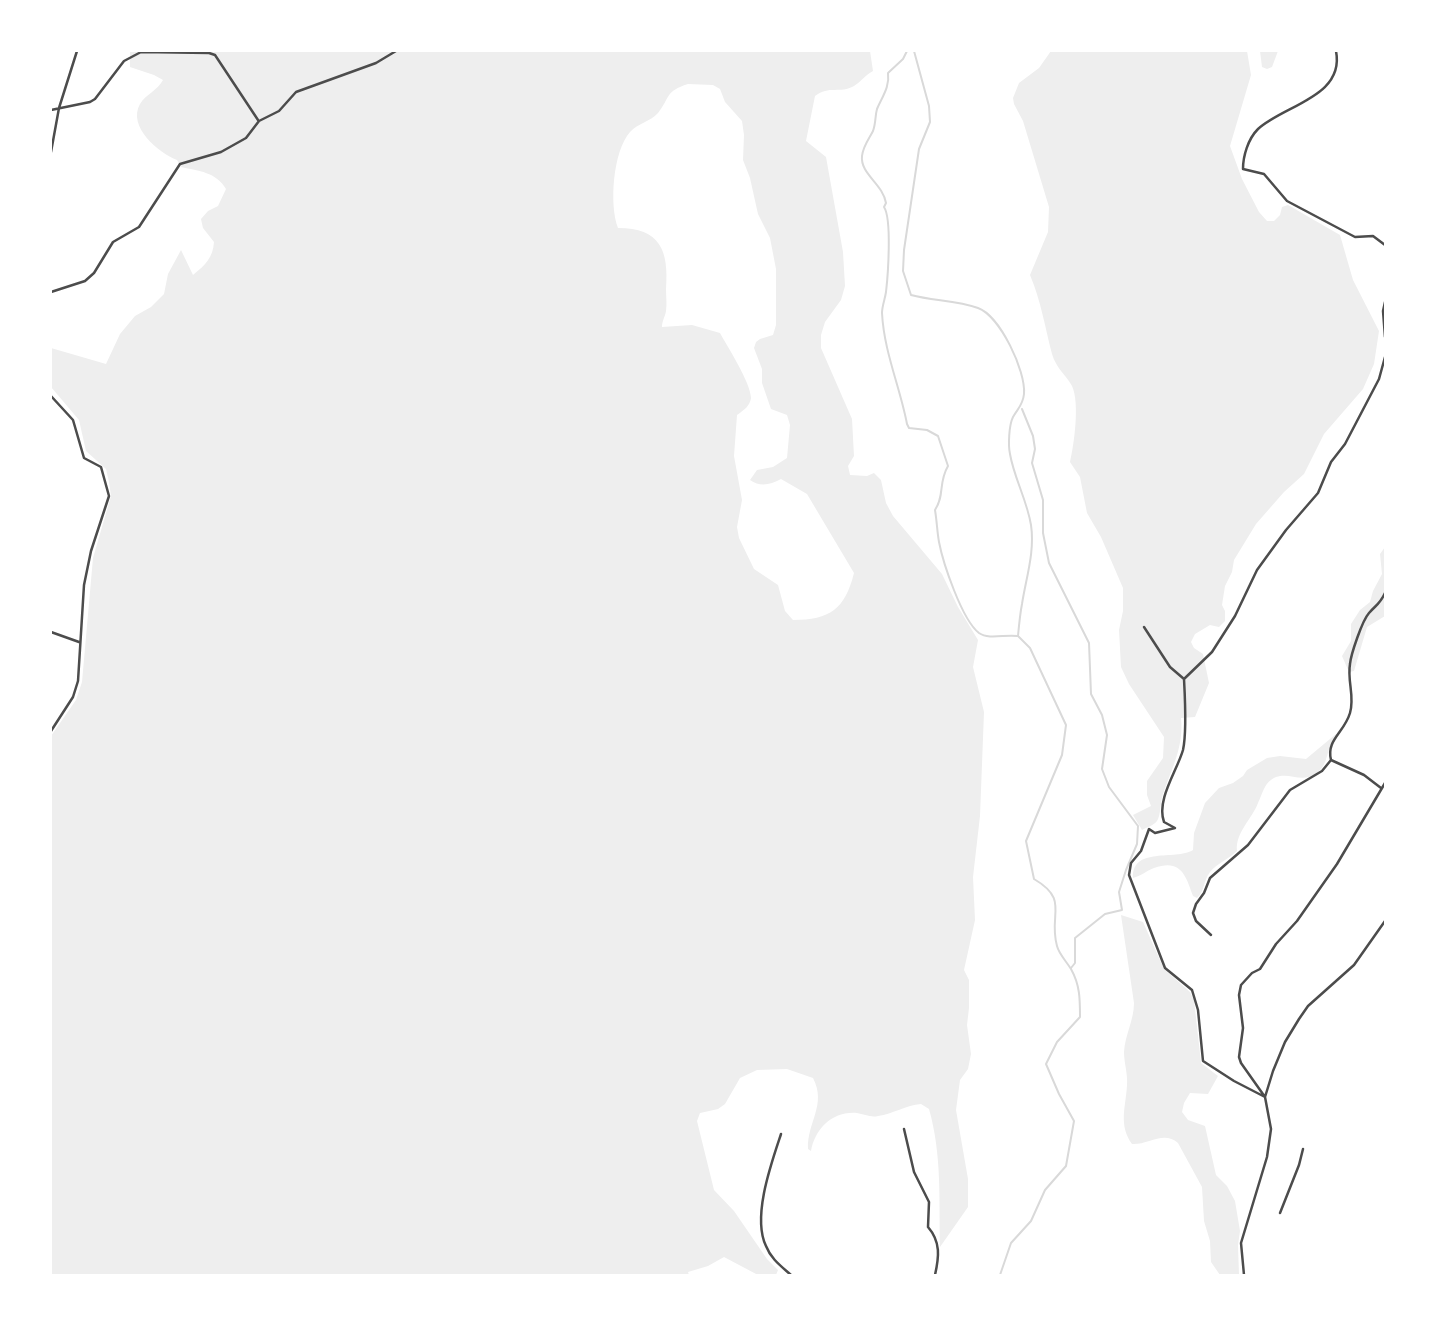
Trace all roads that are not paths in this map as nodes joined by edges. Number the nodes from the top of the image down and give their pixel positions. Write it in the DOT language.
graph roads {
  1 [pos="76,51"];
  2 [pos="396,51"];
  3 [pos="1336,51"];
  4 [pos="59,108"];
  5 [pos="51,110"];
  6 [pos="259,121"];
  7 [pos="51,152"];
  8 [pos="1385,245"];
  9 [pos="51,292"];
  10 [pos="1385,302"];
  11 [pos="1385,337"];
  12 [pos="1385,357"];
  13 [pos="51,396"];
  14 [pos="1385,593"];
  15 [pos="1144,627"];
  16 [pos="51,632"];
  17 [pos="79,642"];
  18 [pos="1184,679"];
  19 [pos="51,731"];
  20 [pos="1331,760"];
  21 [pos="1385,783"];
  22 [pos="1381,788"];
  23 [pos="1385,920"];
  24 [pos="1211,935"];
  25 [pos="1265,1097"];
  26 [pos="904,1129"];
  27 [pos="781,1134"];
  28 [pos="1303,1149"];
  29 [pos="1280,1213"];
  30 [pos="791,1275"];
  31 [pos="934,1275"];
  32 [pos="1244,1275"];
  1 -- 4 [label="street"];
  2 -- 6 [label="street"];
  3 -- 8 [label="street"];
  4 -- 5 [label="street"];
  4 -- 6 [label="street"];
  4 -- 7 [label="street"];
  6 -- 9 [label="street"];
  10 -- 11 [label="street"];
  12 -- 18 [label="street"];
  13 -- 17 [label="street"];
  14 -- 20 [label="street"];
  15 -- 18 [label="street"];
  16 -- 17 [label="street"];
  17 -- 19 [label="street"];
  18 -- 25 [label="street"];
  20 -- 22 [label="street"];
  20 -- 24 [label="street"];
  21 -- 22 [label="street"];
  22 -- 25 [label="street"];
  23 -- 25 [label="street"];
  25 -- 32 [label="street"];
  26 -- 31 [label="street"];
  27 -- 30 [label="street"];
  28 -- 29 [label="street"];
}
